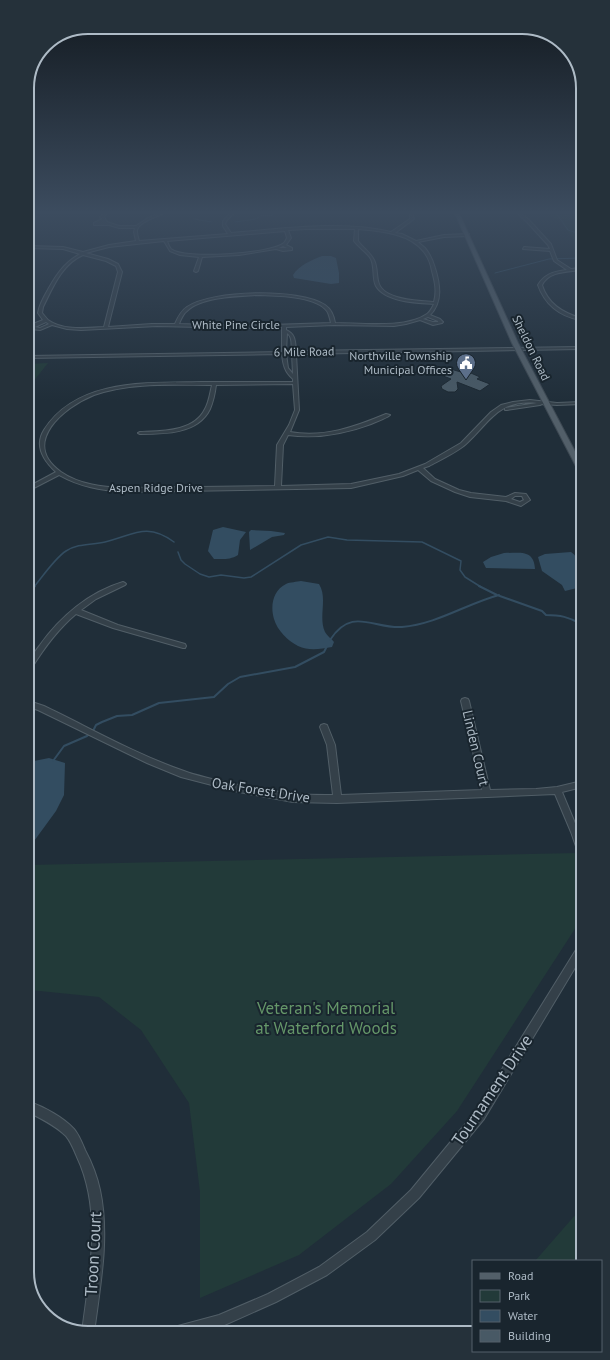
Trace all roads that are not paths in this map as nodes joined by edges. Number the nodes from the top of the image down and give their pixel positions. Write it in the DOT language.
graph roads {
  1 [pos="59,274"];
  2 [pos="119,274"];
  3 [pos="376,274"];
  4 [pos="435,274"];
  5 [pos="485,274"];
  6 [pos="554,274"];
  7 [pos="435,303"];
  8 [pos="428,316"];
  9 [pos="420,319"];
  10 [pos="576,319"];
  11 [pos="45,321"];
  12 [pos="52,324"];
  13 [pos="333,324"];
  14 [pos="34,325"];
  15 [pos="176,325"];
  16 [pos="284,326"];
  17 [pos="106,327"];
  18 [pos="34,328"];
  19 [pos="285,331"];
  20 [pos="576,348"];
  21 [pos="518,349"];
  22 [pos="294,352"];
  23 [pos="285,353"];
  24 [pos="34,357"];
  25 [pos="295,381"];
  26 [pos="214,385"];
  27 [pos="546,403"];
  28 [pos="576,403"];
  29 [pos="388,415"];
  30 [pos="140,433"];
  31 [pos="286,433"];
  32 [pos="576,460"];
  33 [pos="419,468"];
  34 [pos="58,473"];
  35 [pos="34,486"];
  36 [pos="278,488"];
  37 [pos="507,499"];
  38 [pos="123,584"];
  39 [pos="76,611"];
  40 [pos="183,646"];
  41 [pos="34,659"];
  42 [pos="466,701"];
  43 [pos="34,706"];
  44 [pos="324,727"];
  45 [pos="576,785"];
  46 [pos="557,790"];
  47 [pos="487,794"];
  48 [pos="337,799"];
  49 [pos="576,835"];
  50 [pos="576,958"];
  51 [pos="34,1109"];
  52 [pos="89,1326"];
  53 [pos="201,1326"];
  1 -- 11 [label="street"];
  2 -- 17 [label="street"];
  3 -- 7 [label="street"];
  4 -- 7 [label="street"];
  5 -- 21 [label="main road, Sheldon Road"];
  6 -- 10 [label="street"];
  7 -- 8 [label="street"];
  8 -- 9 [label="street, White Pine Circle"];
  8 -- 9 [label="street, White Pine Circle"];
  9 -- 13 [label="street, White Pine Circle"];
  11 -- 12 [label="street, White Pine Circle"];
  11 -- 14 [label="street, White Pine Circle"];
  12 -- 17 [label="street, White Pine Circle"];
  12 -- 18 [label="street, White Pine Circle"];
  13 -- 15 [label="street"];
  13 -- 16 [label="street, White Pine Circle"];
  15 -- 16 [label="street, White Pine Circle"];
  15 -- 17 [label="street, White Pine Circle"];
  16 -- 19 [label="street"];
  19 -- 22 [label="street, White Pine Circle"];
  19 -- 23 [label="street"];
  20 -- 21 [label="street, 6 Mile Road"];
  21 -- 22 [label="street, 6 Mile Road"];
  21 -- 27 [label="main road, Sheldon Road"];
  22 -- 23 [label="street, 6 Mile Road"];
  22 -- 25 [label="street, White Pine Circle"];
  23 -- 24 [label="street, 6 Mile Road"];
  23 -- 25 [label="street"];
  25 -- 26 [label="street, Aspen Ridge Drive"];
  25 -- 31 [label="street, White Pine Circle"];
  26 -- 30 [label="street"];
  26 -- 34 [label="street, Aspen Ridge Drive"];
  27 -- 28 [label="street, Aspen Ridge Drive"];
  27 -- 32 [label="main road, Sheldon Road"];
  27 -- 33 [label="street, Aspen Ridge Drive"];
  29 -- 31 [label="street"];
  31 -- 36 [label="street, White Pine Circle"];
  33 -- 36 [label="street, Aspen Ridge Drive"];
  33 -- 37 [label="street"];
  34 -- 35 [label="street"];
  34 -- 36 [label="street, Aspen Ridge Drive"];
  38 -- 39 [label="street"];
  39 -- 40 [label="street"];
  39 -- 41 [label="street"];
  42 -- 47 [label="street, Linden Court"];
  43 -- 48 [label="street, Oak Forest Drive"];
  44 -- 48 [label="street"];
  45 -- 46 [label="street, Oak Forest Drive"];
  46 -- 47 [label="street, Oak Forest Drive"];
  46 -- 49 [label="street"];
  47 -- 48 [label="street, Oak Forest Drive"];
  50 -- 53 [label="street, Tournament Drive"];
  51 -- 52 [label="street, Troon Court"];
}
